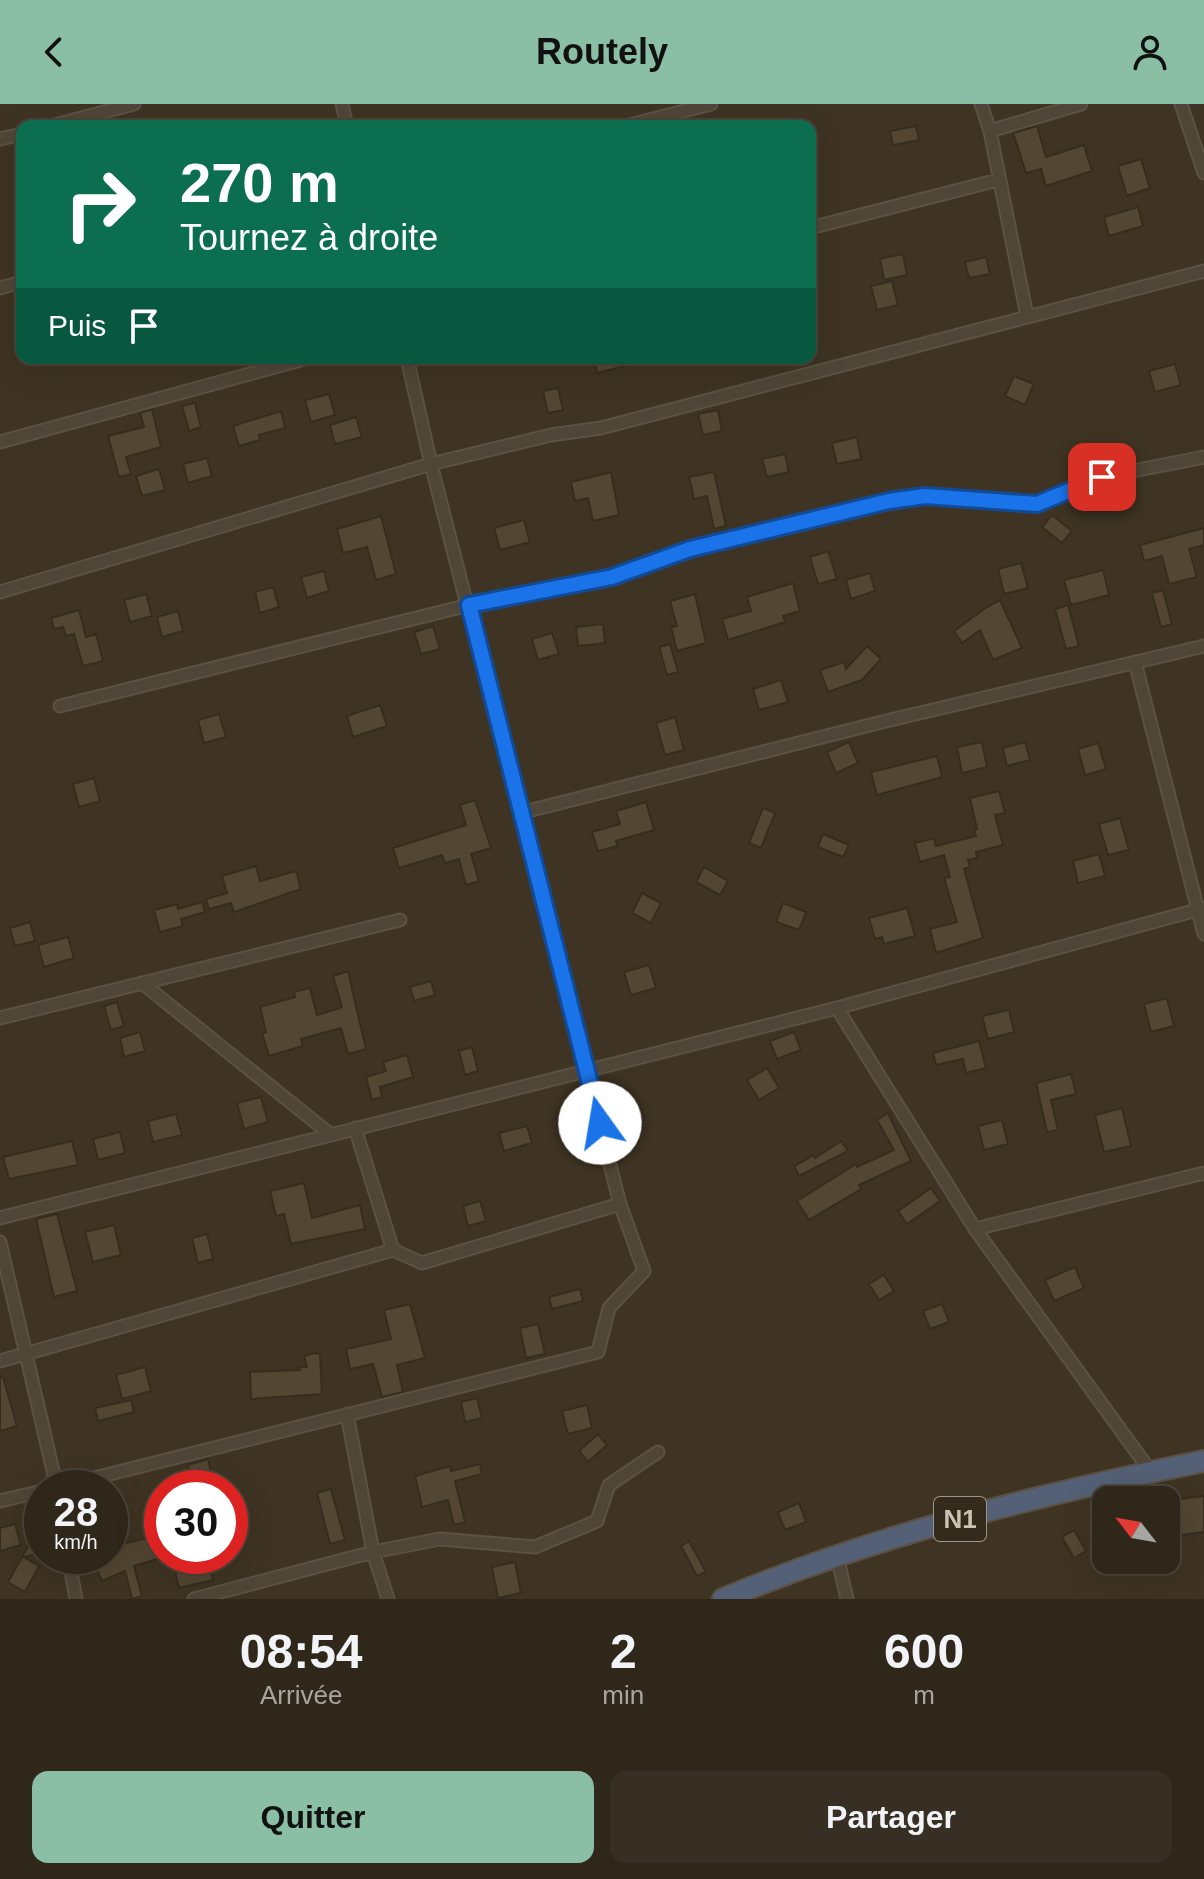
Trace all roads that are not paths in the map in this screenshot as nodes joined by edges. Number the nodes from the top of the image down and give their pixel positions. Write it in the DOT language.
graph roads {
  1 [pos="134,104"];
  2 [pos="711,104"];
  3 [pos="981,104"];
  4 [pos="1081,104"];
  5 [pos="1181,104"];
  6 [pos="74,120"];
  7 [pos="649,120"];
  8 [pos="990,131"];
  9 [pos="1204,173"];
  10 [pos="998,180"];
  11 [pos="816,226"];
  12 [pos="1204,271"];
  13 [pos="1027,316"];
  14 [pos="286,364"];
  15 [pos="408,364"];
  16 [pos="0,442"];
  17 [pos="1204,457"];
  18 [pos="431,464"];
  19 [pos="0,592"];
  20 [pos="469,605"];
  21 [pos="1204,646"];
  22 [pos="1135,662"];
  23 [pos="60,706"];
  24 [pos="520,813"];
  25 [pos="1201,909"];
  26 [pos="400,920"];
  27 [pos="1204,934"];
  28 [pos="142,983"];
  29 [pos="837,1008"];
  30 [pos="0,1018"];
  31 [pos="587,1070"];
  32 [pos="355,1128"];
  33 [pos="330,1134"];
  34 [pos="1204,1173"];
  35 [pos="620,1204"];
  36 [pos="0,1218"];
  37 [pos="975,1229"];
  38 [pos="0,1242"];
  39 [pos="393,1250"];
  40 [pos="26,1353"];
  41 [pos="0,1361"];
  42 [pos="347,1414"];
  43 [pos="658,1452"];
  44 [pos="1204,1461"];
  45 [pos="52,1470"];
  46 [pos="127,1470"];
  47 [pos="1151,1472"];
  48 [pos="24,1495"];
  49 [pos="0,1501"];
  50 [pos="373,1552"];
  51 [pos="837,1556"];
  52 [pos="71,1574"];
  53 [pos="76,1599"];
  54 [pos="194,1599"];
  55 [pos="388,1599"];
  56 [pos="723,1599"];
  57 [pos="847,1599"];
  1 -- 6 [label="street"];
  2 -- 7 [label="street"];
  3 -- 8 [label="street"];
  4 -- 8 [label="street"];
  5 -- 9 [label="street"];
  8 -- 10 [label="street"];
  10 -- 11 [label="street"];
  10 -- 13 [label="street"];
  12 -- 13 [label="street"];
  13 -- 18 [label="street"];
  14 -- 16 [label="street"];
  15 -- 18 [label="street"];
  17 -- 20 [label="street"];
  18 -- 19 [label="street"];
  18 -- 20 [label="street"];
  20 -- 23 [label="street"];
  20 -- 24 [label="street"];
  21 -- 22 [label="street"];
  22 -- 24 [label="street"];
  22 -- 25 [label="street"];
  24 -- 31 [label="street"];
  25 -- 27 [label="street"];
  25 -- 29 [label="street"];
  26 -- 28 [label="street"];
  28 -- 30 [label="street"];
  28 -- 33 [label="street"];
  29 -- 31 [label="street"];
  29 -- 37 [label="street"];
  31 -- 32 [label="street"];
  31 -- 35 [label="street"];
  32 -- 33 [label="street"];
  32 -- 39 [label="street"];
  33 -- 36 [label="street"];
  34 -- 37 [label="street"];
  35 -- 39 [label="street"];
  35 -- 42 [label="street"];
  37 -- 47 [label="street"];
  38 -- 40 [label="street"];
  39 -- 40 [label="street"];
  40 -- 41 [label="street"];
  40 -- 45 [label="street"];
  42 -- 46 [label="street"];
  42 -- 50 [label="street"];
  43 -- 50 [label="street"];
  44 -- 47 [label="highway, N1"];
  47 -- 51 [label="highway, N1"];
  48 -- 49 [label="street"];
  50 -- 54 [label="street"];
  50 -- 55 [label="street"];
  51 -- 56 [label="highway, N1"];
  51 -- 57 [label="street"];
  52 -- 53 [label="street"];
}
